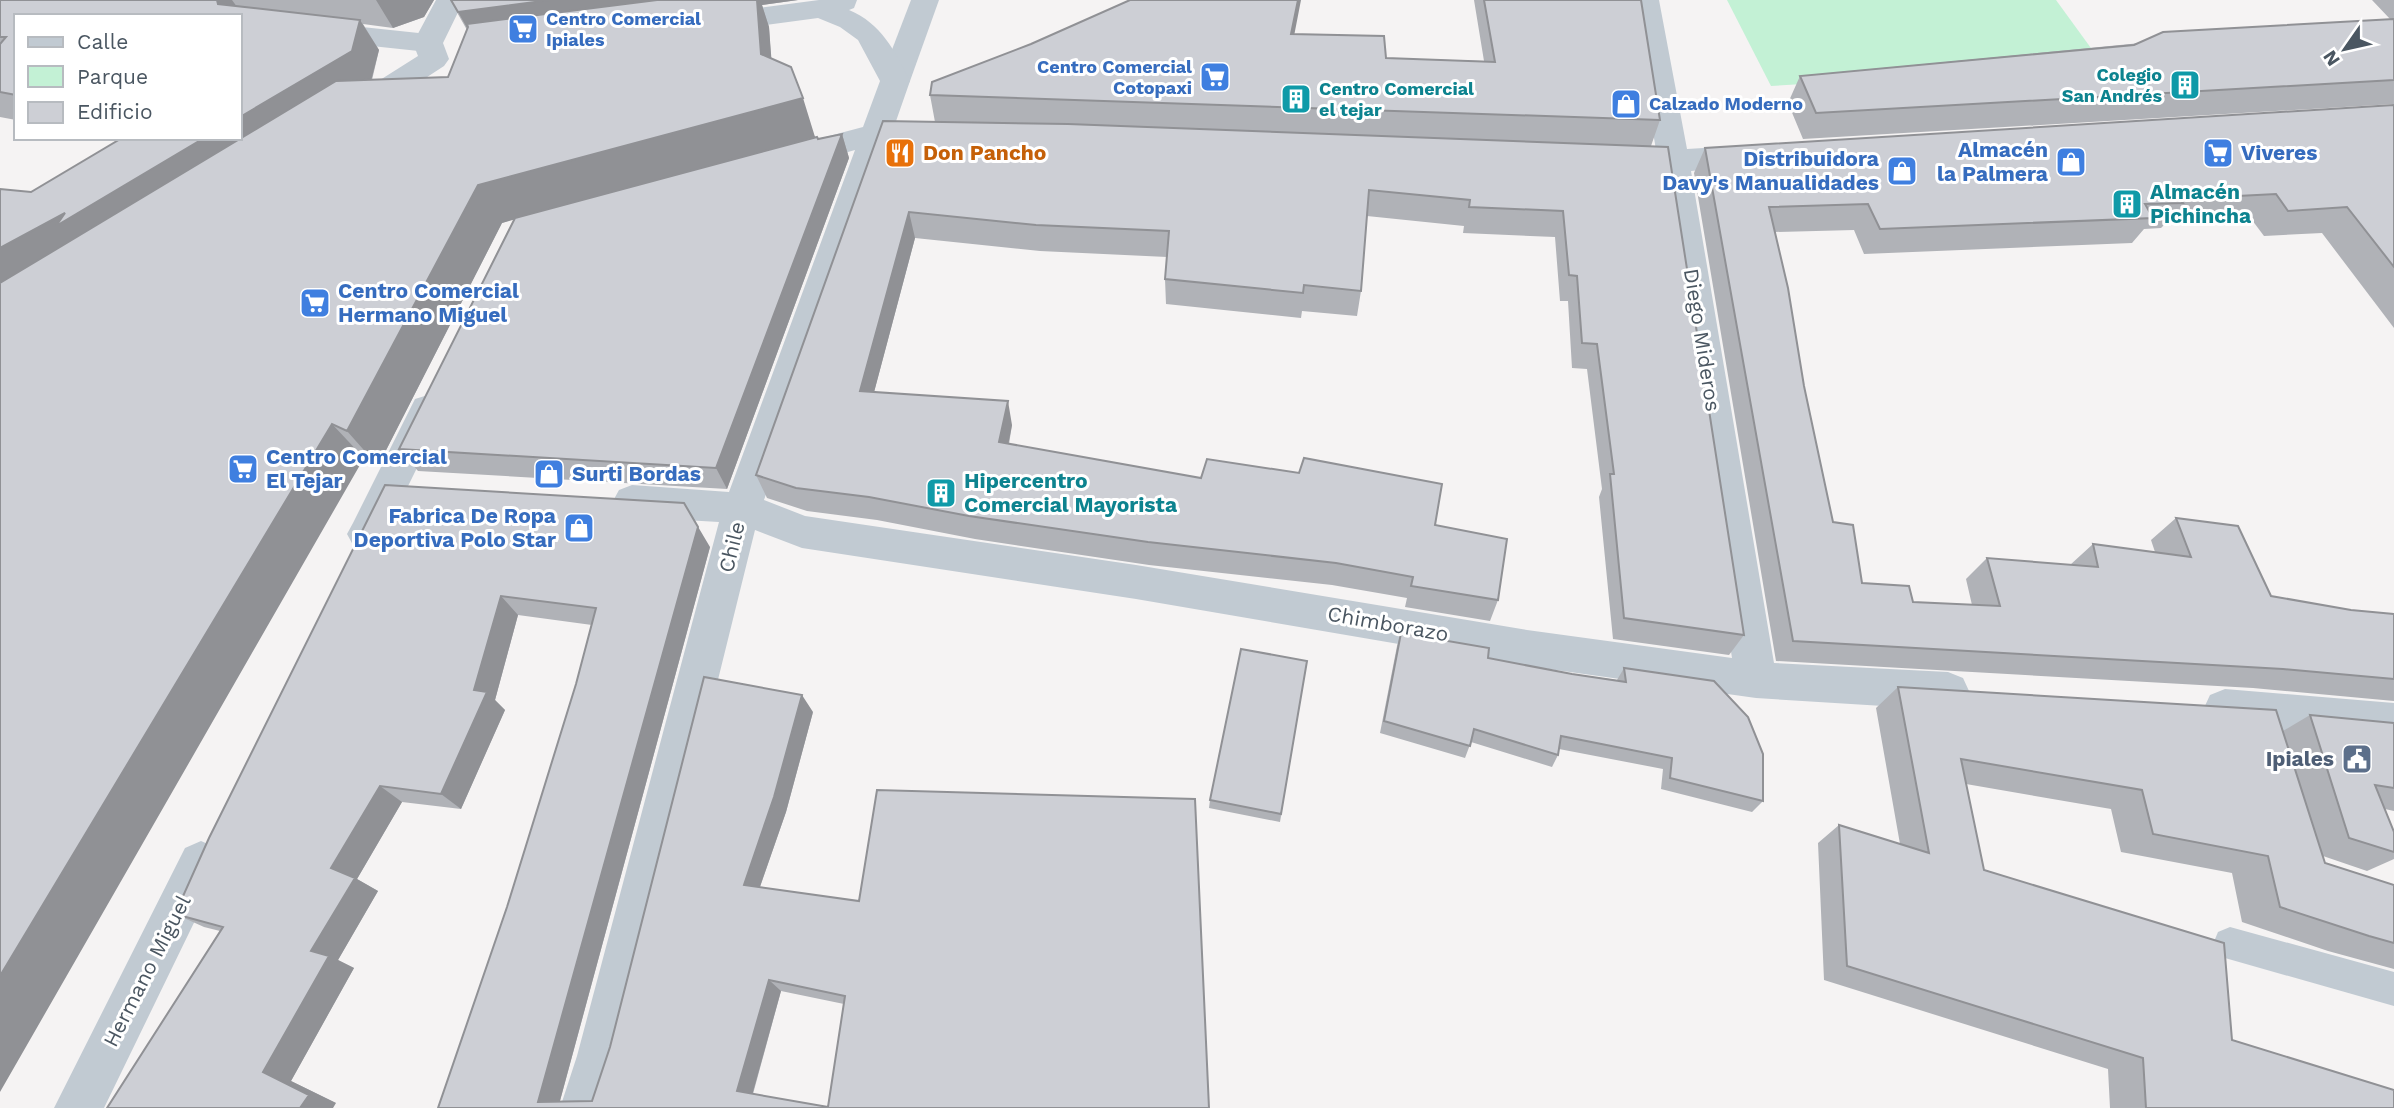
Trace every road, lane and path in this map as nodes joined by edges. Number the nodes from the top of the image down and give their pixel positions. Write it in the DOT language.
graph roads {
  1 [pos="450,0"];
  2 [pos="853,0"];
  3 [pos="925,0"];
  4 [pos="1644,0"];
  5 [pos="820,9"];
  6 [pos="242,23"];
  7 [pos="681,27"];
  8 [pos="442,52"];
  9 [pos="895,81"];
  10 [pos="333,123"];
  11 [pos="875,134"];
  12 [pos="960,136"];
  13 [pos="1788,154"];
  14 [pos="1595,158"];
  15 [pos="1674,161"];
  16 [pos="762,164"];
  17 [pos="441,382"];
  18 [pos="389,486"];
  19 [pos="430,489"];
  20 [pos="597,499"];
  21 [pos="742,508"];
  22 [pos="351,563"];
  23 [pos="1755,680"];
  24 [pos="1990,694"];
  25 [pos="2184,706"];
  26 [pos="2394,722"];
  27 [pos="221,823"];
  28 [pos="2230,944"];
  29 [pos="2394,989"];
  30 [pos="78,1108"];
  31 [pos="584,1108"];
  1 -- 8 [label="street"];
  2 -- 5 [label="street"];
  3 -- 9 [label="street, Chile"];
  4 -- 15 [label="street, Diego Mideros"];
  5 -- 7 [label="street"];
  5 -- 9 [label="street"];
  6 -- 8 [label="street"];
  8 -- 10 [label="street"];
  9 -- 11 [label="street, Chile"];
  11 -- 12 [label="street"];
  11 -- 16 [label="street"];
  11 -- 21 [label="street, Chile"];
  13 -- 15 [label="street"];
  14 -- 15 [label="street"];
  15 -- 23 [label="street, Diego Mideros"];
  17 -- 18 [label="street"];
  18 -- 19 [label="street"];
  18 -- 22 [label="street"];
  20 -- 21 [label="street, Chimborazo"];
  21 -- 23 [label="street, Chimborazo"];
  21 -- 31 [label="street, Chile"];
  23 -- 24 [label="street, Chimborazo"];
  25 -- 26 [label="street"];
  27 -- 30 [label="street, Hermano Miguel"];
  28 -- 29 [label="lane"];
}
